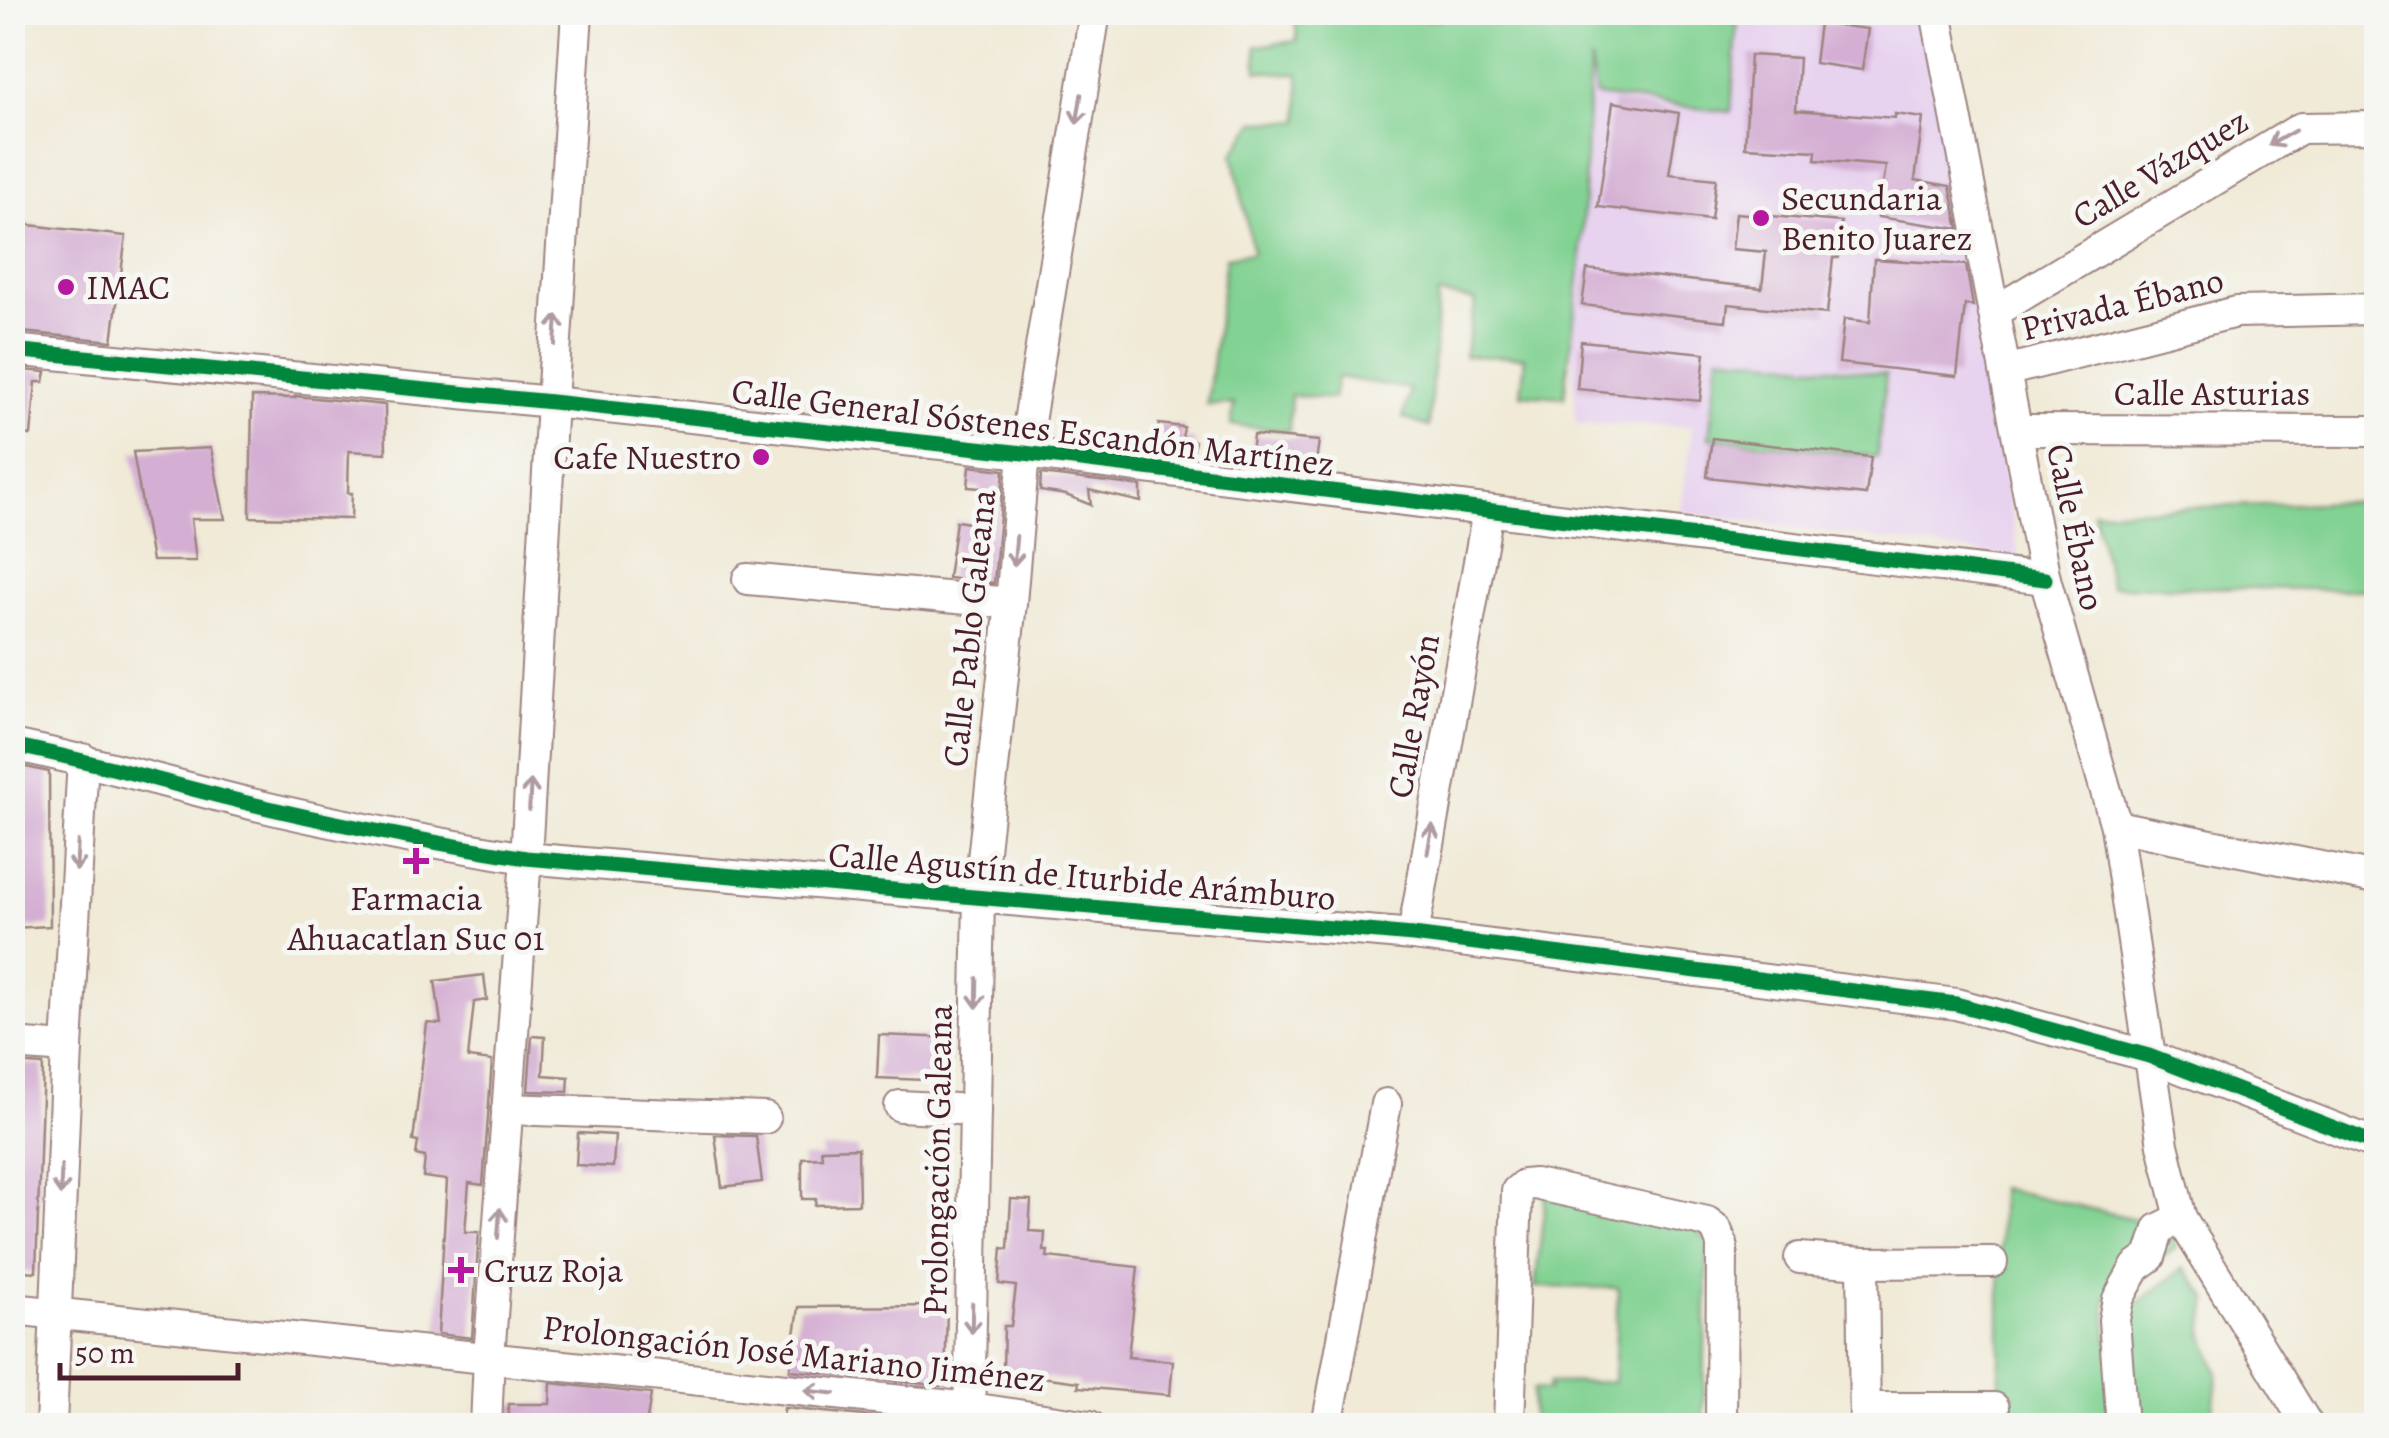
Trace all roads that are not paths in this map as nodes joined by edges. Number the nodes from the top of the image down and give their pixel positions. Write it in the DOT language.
graph roads {
  1 [pos="577,12"];
  2 [pos="1095,12"];
  3 [pos="1936,12"];
  4 [pos="2376,127"];
  5 [pos="2376,309"];
  6 [pos="1994,312"];
  7 [pos="12,350"];
  8 [pos="2005,371"];
  9 [pos="552,402"];
  10 [pos="2032,430"];
  11 [pos="2376,431"];
  12 [pos="1024,454"];
  13 [pos="1488,512"];
  14 [pos="2045,578"];
  15 [pos="748,579"];
  16 [pos="1011,602"];
  17 [pos="12,745"];
  18 [pos="83,758"];
  19 [pos="2116,826"];
  20 [pos="526,858"];
  21 [pos="2376,878"];
  22 [pos="979,896"];
  23 [pos="1413,934"];
  24 [pos="12,1044"];
  25 [pos="66,1048"];
  26 [pos="2149,1056"];
  27 [pos="1386,1104"];
  28 [pos="900,1106"];
  29 [pos="507,1109"];
  30 [pos="976,1110"];
  31 [pos="765,1118"];
  32 [pos="2376,1144"];
  33 [pos="2180,1218"];
  34 [pos="1800,1258"];
  35 [pos="1863,1262"];
  36 [pos="1992,1262"];
  37 [pos="12,1308"];
  38 [pos="55,1314"];
  39 [pos="489,1357"];
  40 [pos="1994,1408"];
  41 [pos="970,1417"];
  42 [pos="1865,1417"];
  43 [pos="51,1426"];
  44 [pos="486,1426"];
  45 [pos="1090,1426"];
  46 [pos="1327,1426"];
  47 [pos="1509,1426"];
  48 [pos="1721,1426"];
  49 [pos="2122,1426"];
  50 [pos="2308,1426"];
  9 -- 1 [label="street, one-way"];
  2 -- 12 [label="street, Calle Pablo Galeana, one-way"];
  3 -- 6 [label="street, Calle Ébano"];
  4 -- 6 [label="street, Calle Vázquez, one-way"];
  5 -- 8 [label="street, Privada Ébano"];
  6 -- 8 [label="street, Calle Ébano"];
  7 -- 9 [label="street, Calle General Sóstenes Escandón Martínez"];
  8 -- 10 [label="street, Calle Ébano"];
  9 -- 12 [label="street, Calle General Sóstenes Escandón Martínez"];
  20 -- 9 [label="street, one-way"];
  10 -- 11 [label="street, Calle Asturias"];
  10 -- 14 [label="street, Calle Ébano"];
  12 -- 13 [label="street, Calle General Sóstenes Escandón Martínez"];
  12 -- 16 [label="street, Calle Pablo Galeana, one-way"];
  13 -- 14 [label="street, Calle General Sóstenes Escandón Martínez"];
  23 -- 13 [label="street, Calle Rayón, one-way"];
  14 -- 19 [label="street, Calle Ébano"];
  15 -- 16 [label="street"];
  16 -- 22 [label="street, Calle Pablo Galeana"];
  17 -- 18 [label="street, Calle Agustín de Iturbide Arámburo"];
  18 -- 20 [label="street, Calle Agustín de Iturbide Arámburo"];
  18 -- 25 [label="street, one-way"];
  19 -- 21 [label="street"];
  19 -- 26 [label="street, Calle Ébano"];
  20 -- 22 [label="street, Calle Agustín de Iturbide Arámburo"];
  20 -- 29 [label="street"];
  22 -- 23 [label="street, Calle Agustín de Iturbide Arámburo"];
  22 -- 30 [label="street, Prolongación Galeana, one-way"];
  23 -- 26 [label="street, Calle Agustín de Iturbide Arámburo"];
  24 -- 25 [label="street"];
  25 -- 38 [label="street, one-way"];
  26 -- 32 [label="street, Calle Agustín de Iturbide Arámburo"];
  26 -- 33 [label="street, Calle Ébano"];
  27 -- 46 [label="street"];
  28 -- 30 [label="street"];
  29 -- 31 [label="street"];
  39 -- 29 [label="street, one-way"];
  30 -- 41 [label="street, Prolongación Galeana, one-way"];
  33 -- 49 [label="street"];
  33 -- 50 [label="street, Calle Ébano"];
  34 -- 35 [label="street"];
  35 -- 36 [label="street"];
  35 -- 42 [label="street"];
  37 -- 38 [label="street, Prolongación José Mariano Jiménez"];
  38 -- 39 [label="street, Prolongación José Mariano Jiménez"];
  38 -- 43 [label="street"];
  41 -- 39 [label="street, Prolongación José Mariano Jiménez, one-way"];
  39 -- 44 [label="street"];
  40 -- 42 [label="street"];
  41 -- 45 [label="street, Prolongación José Mariano Jiménez"];
  47 -- 48 [label="street"];
}
